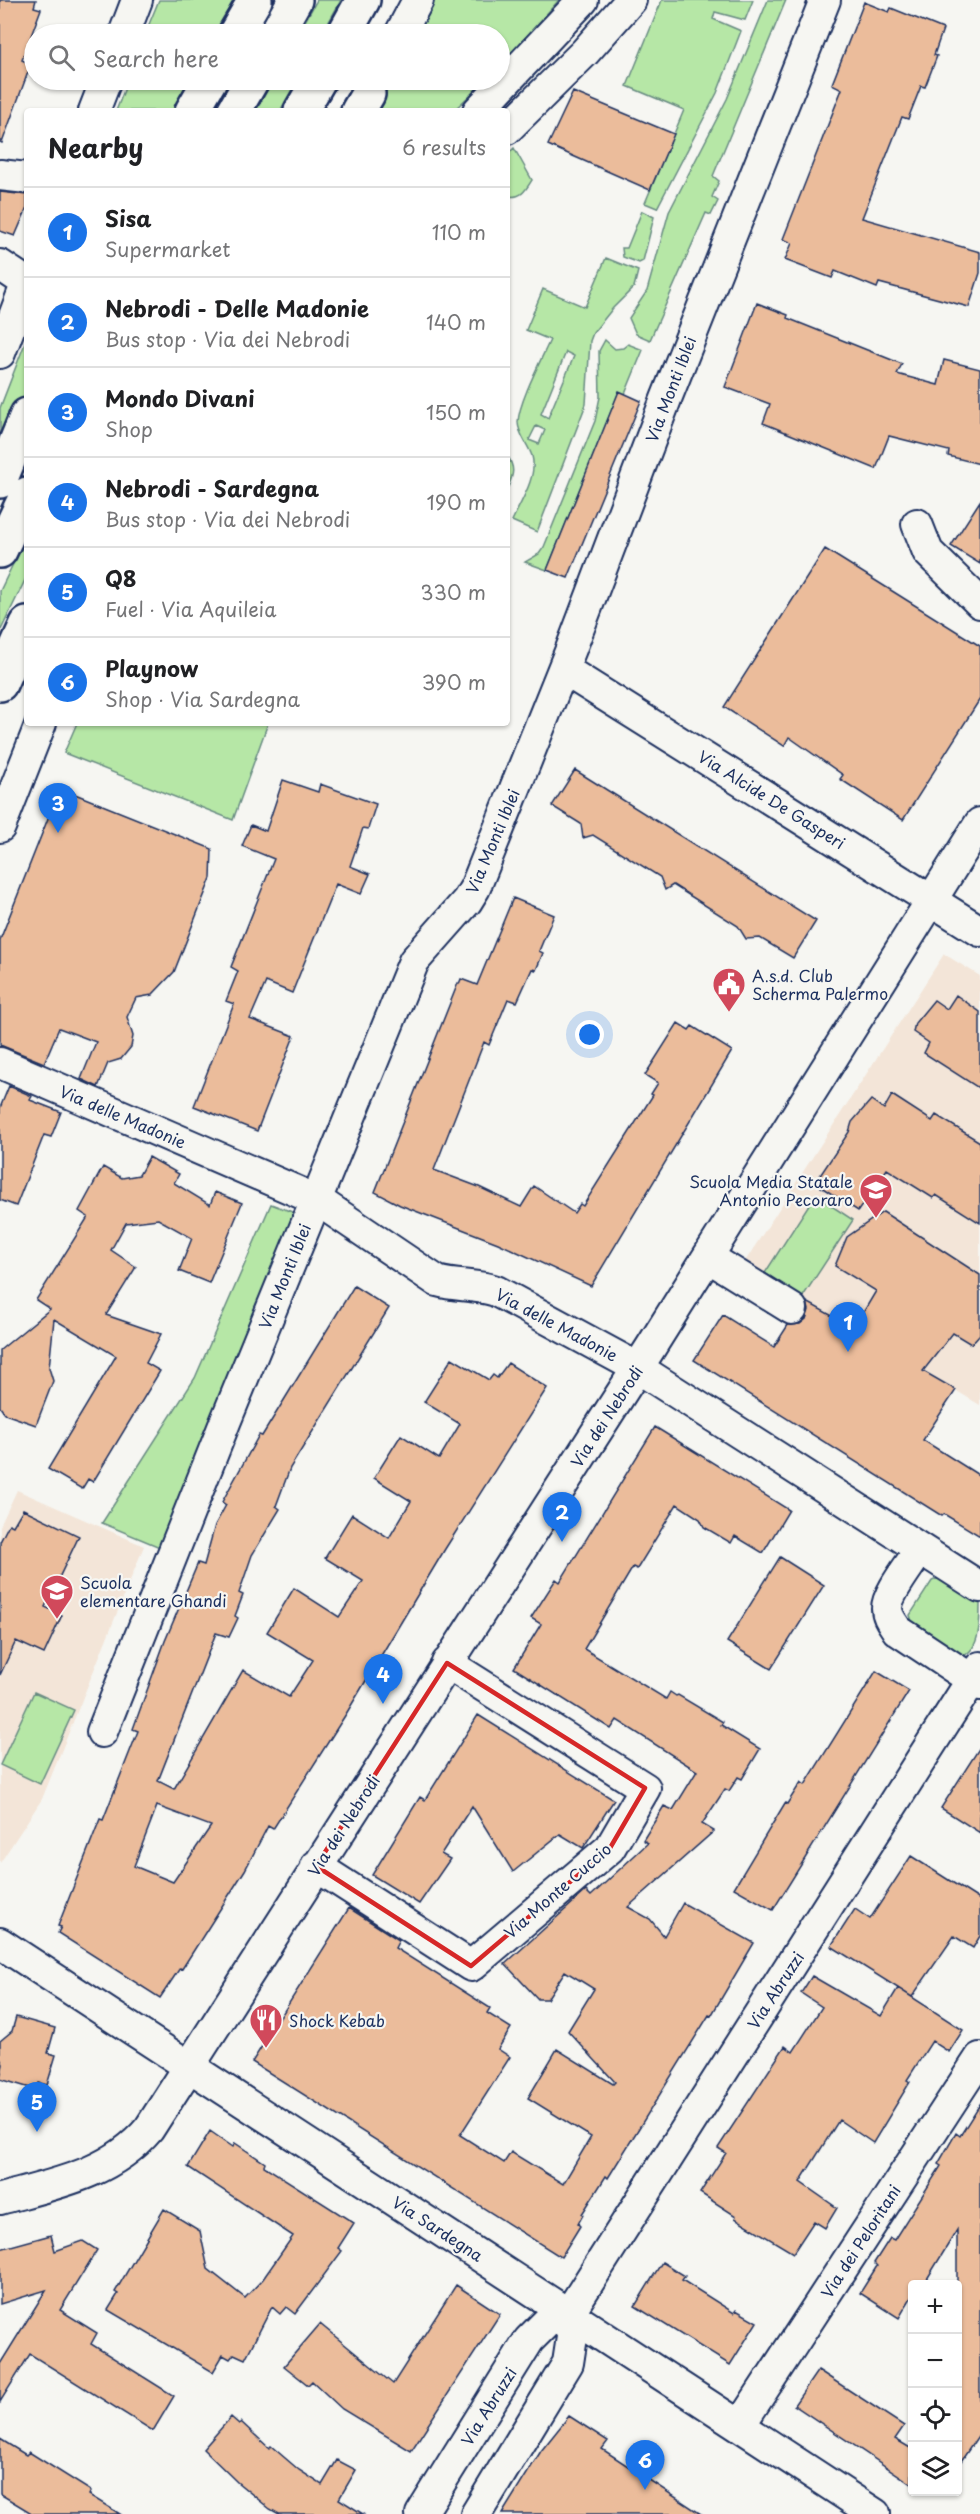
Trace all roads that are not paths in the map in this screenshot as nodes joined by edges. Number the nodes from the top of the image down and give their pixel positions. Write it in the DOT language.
graph roads {
  1 [pos="137,0"];
  2 [pos="255,0"];
  3 [pos="295,0"];
  4 [pos="363,0"];
  5 [pos="418,0"];
  6 [pos="583,0"];
  7 [pos="631,0"];
  8 [pos="825,0"];
  9 [pos="128,24"];
  10 [pos="241,24"];
  11 [pos="282,24"];
  12 [pos="350,24"];
  13 [pos="405,24"];
  14 [pos="510,77"];
  15 [pos="102,90"];
  16 [pos="204,90"];
  17 [pos="246,90"];
  18 [pos="313,90"];
  19 [pos="498,90"];
  20 [pos="95,108"];
  21 [pos="194,108"];
  22 [pos="236,108"];
  23 [pos="303,108"];
  24 [pos="481,108"];
  25 [pos="510,126"];
  26 [pos="0,175"];
  27 [pos="24,178"];
  28 [pos="0,265"];
  29 [pos="24,281"];
  30 [pos="24,290"];
  31 [pos="1,348"];
  32 [pos="24,422"];
  33 [pos="0,481"];
  34 [pos="24,501"];
  35 [pos="917,524"];
  36 [pos="0,551"];
  37 [pos="980,603"];
  38 [pos="24,631"];
  39 [pos="24,650"];
  40 [pos="563,669"];
  41 [pos="0,686"];
  42 [pos="40,726"];
  43 [pos="980,823"];
  44 [pos="0,827"];
  45 [pos="931,900"];
  46 [pos="980,931"];
  47 [pos="0,1063"];
  48 [pos="317,1200"];
  49 [pos="708,1257"];
  50 [pos="792,1309"];
  51 [pos="638,1368"];
  52 [pos="920,1549"];
  53 [pos="980,1587"];
  54 [pos="447,1663"];
  55 [pos="977,1677"];
  56 [pos="102,1732"];
  57 [pos="316,1866"];
  58 [pos="0,1943"];
  59 [pos="980,2058"];
  60 [pos="189,2067"];
  61 [pos="0,2199"];
  62 [pos="569,2313"];
  63 [pos="740,2425"];
  64 [pos="421,2514"];
  65 [pos="476,2514"];
  66 [pos="875,2514"];
  1 -- 9 [label="street"];
  2 -- 10 [label="main road"];
  3 -- 11 [label="main road"];
  4 -- 12 [label="main road"];
  5 -- 13 [label="street"];
  6 -- 14 [label="street"];
  7 -- 25 [label="street"];
  8 -- 40 [label="street, Via Monti Iblei"];
  15 -- 20 [label="street"];
  16 -- 21 [label="main road"];
  17 -- 22 [label="main road"];
  18 -- 23 [label="main road"];
  19 -- 24 [label="street"];
  26 -- 27 [label="street"];
  28 -- 29 [label="street"];
  30 -- 31 [label="street"];
  32 -- 33 [label="main road"];
  34 -- 36 [label="main road"];
  35 -- 37 [label="street"];
  38 -- 41 [label="main road"];
  39 -- 41 [label="main road"];
  40 -- 45 [label="street, Via Alcide De Gasperi"];
  40 -- 48 [label="street, Via Monti Iblei"];
  42 -- 44 [label="street"];
  43 -- 45 [label="street, Via dei Nebrodi"];
  45 -- 46 [label="street, Via Alcide De Gasperi"];
  45 -- 49 [label="street, Via dei Nebrodi"];
  47 -- 48 [label="street, Via delle Madonie"];
  48 -- 51 [label="street, Via delle Madonie"];
  48 -- 56 [label="street, Via Monti Iblei"];
  49 -- 50 [label="street"];
  49 -- 51 [label="street, Via dei Nebrodi"];
  51 -- 52 [label="street, Via delle Madonie"];
  51 -- 54 [label="street, Via dei Nebrodi"];
  52 -- 53 [label="street, Via delle Madonie"];
  52 -- 55 [label="street"];
  54 -- 57 [label="street, Via dei Nebrodi"];
  54 -- 57 [label="street, Via Monte Cuccio"];
  55 -- 62 [label="street, Via Abruzzi"];
  57 -- 60 [label="street, Via dei Nebrodi"];
  58 -- 60 [label="street, Via Sardegna"];
  59 -- 63 [label="street, Via dei Peloritani"];
  60 -- 61 [label="street, Via dei Nebrodi"];
  60 -- 62 [label="street, Via Sardegna"];
  62 -- 63 [label="street, Via Sardegna"];
  62 -- 64 [label="street, Via Abruzzi"];
  62 -- 65 [label="street"];
  63 -- 66 [label="street, Via Sardegna"];
}
